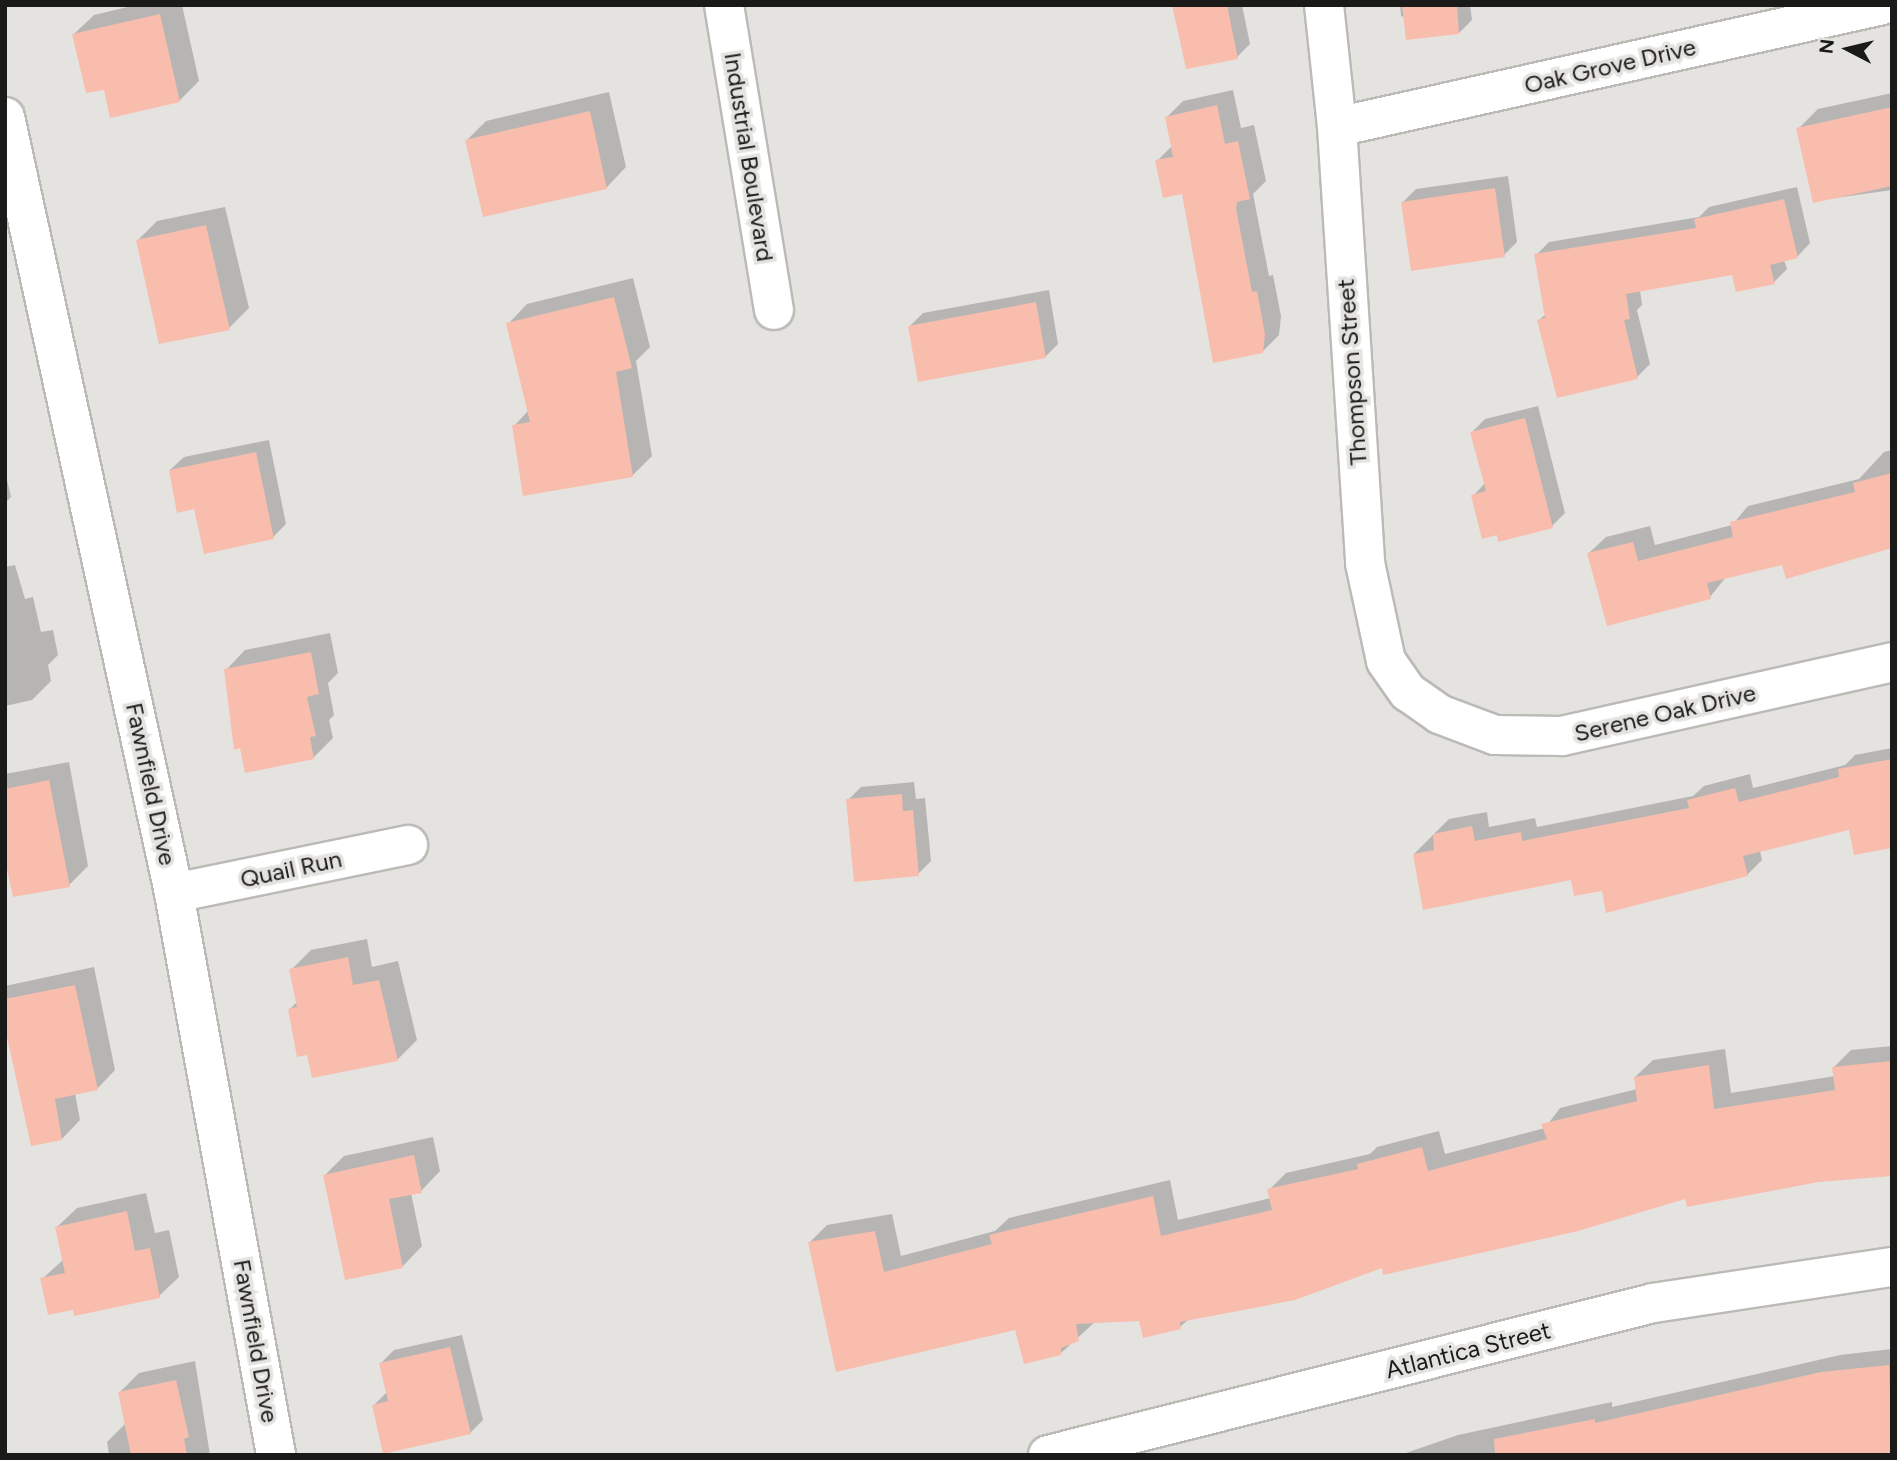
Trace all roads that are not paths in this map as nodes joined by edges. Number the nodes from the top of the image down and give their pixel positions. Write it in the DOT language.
graph roads {
  1 [pos="724,5"];
  2 [pos="1324,5"];
  3 [pos="1883,5"];
  4 [pos="5,117"];
  5 [pos="1337,127"];
  6 [pos="774,310"];
  7 [pos="1892,662"];
  8 [pos="1438,714"];
  9 [pos="408,845"];
  10 [pos="174,893"];
  11 [pos="1892,1267"];
  12 [pos="276,1455"];
  13 [pos="1048,1455"];
  1 -- 6 [label="street, Industrial Boulevard"];
  2 -- 5 [label="street, Thompson Street"];
  3 -- 5 [label="street, Oak Grove Drive"];
  4 -- 10 [label="street, Fawnfield Drive"];
  5 -- 8 [label="street, Thompson Street"];
  7 -- 8 [label="street, Serene Oak Drive"];
  9 -- 10 [label="street, Quail Run"];
  10 -- 12 [label="street, Fawnfield Drive"];
  11 -- 13 [label="street, Atlantica Street"];
}
